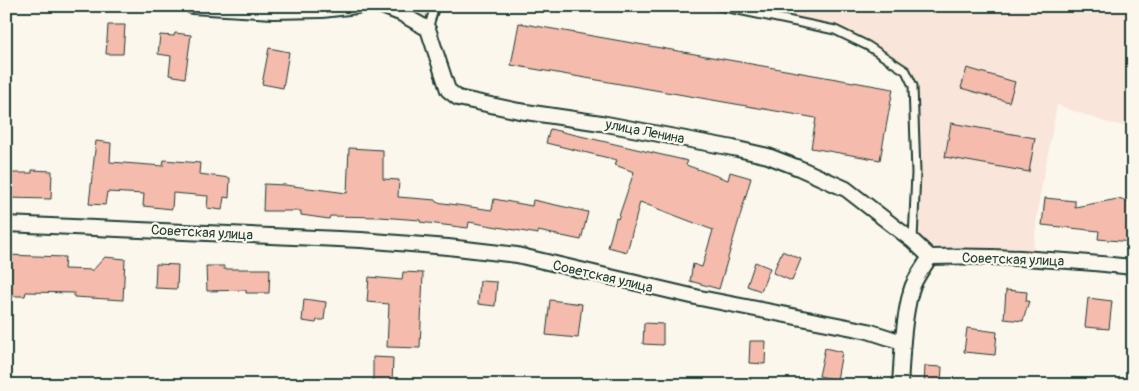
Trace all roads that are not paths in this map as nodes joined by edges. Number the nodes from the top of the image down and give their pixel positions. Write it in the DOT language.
graph roads {
  1 [pos="192,6"];
  2 [pos="357,6"];
  3 [pos="382,6"];
  4 [pos="435,6"];
  5 [pos="719,6"];
  6 [pos="428,29"];
  7 [pos="6,224"];
  8 [pos="913,241"];
  9 [pos="930,257"];
  10 [pos="1133,267"];
  11 [pos="902,342"];
  12 [pos="900,385"];
  1 -- 2 [label="street"];
  3 -- 6 [label="street"];
  4 -- 6 [label="lane"];
  5 -- 8 [label="lane"];
  6 -- 8 [label="street, улица Ленина"];
  7 -- 11 [label="street, Советская улица"];
  8 -- 9 [label="street, улица Ленина"];
  9 -- 10 [label="street, Советская улица"];
  9 -- 11 [label="street"];
  11 -- 12 [label="street"];
}
